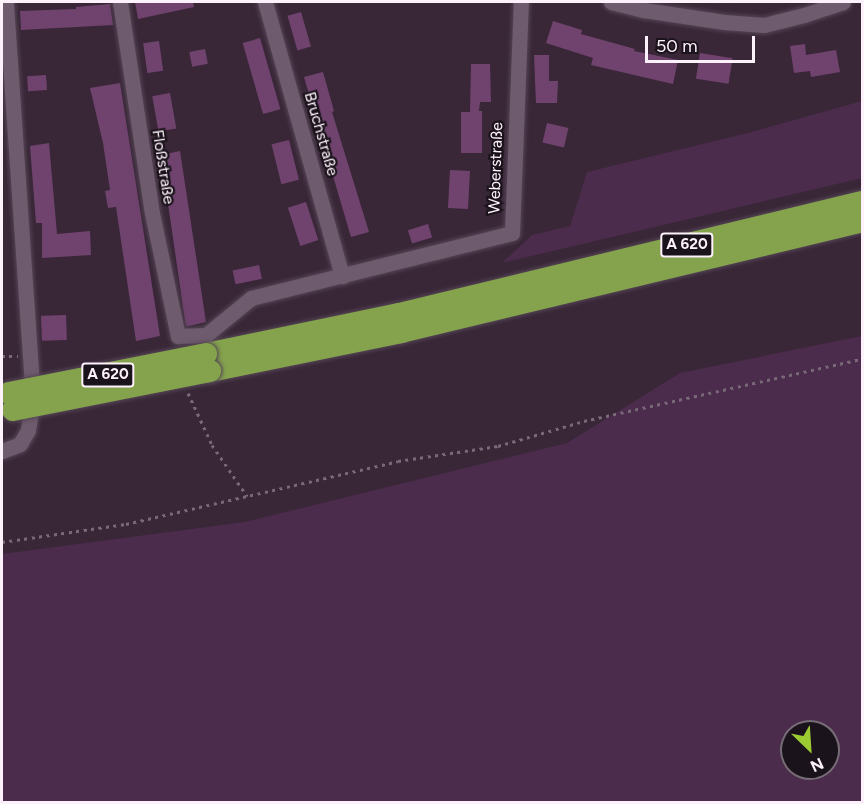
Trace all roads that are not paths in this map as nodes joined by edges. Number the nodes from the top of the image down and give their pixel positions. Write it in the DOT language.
graph roads {
  1 [pos="6,2"];
  2 [pos="120,2"];
  3 [pos="265,2"];
  4 [pos="520,2"];
  5 [pos="611,2"];
  6 [pos="843,2"];
  7 [pos="862,202"];
  8 [pos="862,221"];
  9 [pos="342,276"];
  10 [pos="208,363"];
  11 [pos="179,369"];
  12 [pos="33,400"];
  13 [pos="6,403"];
  14 [pos="2,451"];
  1 -- 12 [label="street"];
  2 -- 9 [label="street, Floßstraße"];
  3 -- 9 [label="street, Bruchstraße"];
  4 -- 9 [label="street, Weberstraße"];
  5 -- 6 [label="street"];
  7 -- 10 [label="highway, A 620"];
  8 -- 10 [label="highway, A 620"];
  10 -- 13 [label="highway, A 620, bridge"];
  11 -- 12 [label="street"];
  12 -- 14 [label="street"];
}
